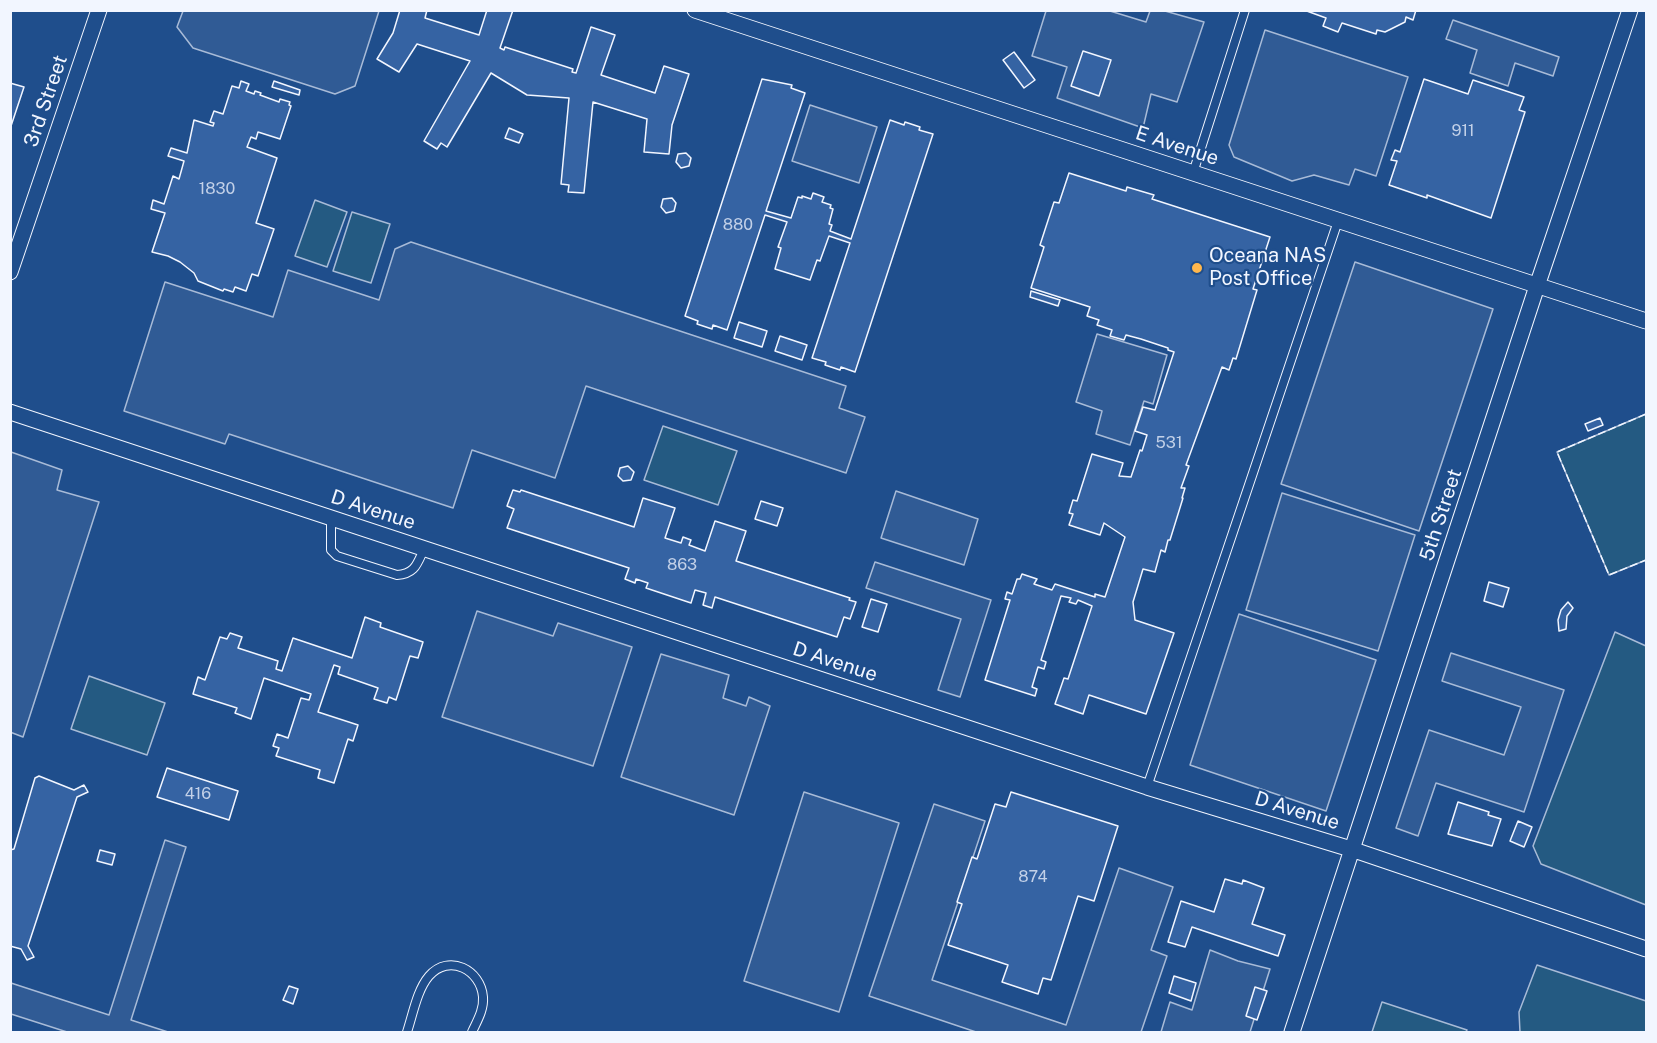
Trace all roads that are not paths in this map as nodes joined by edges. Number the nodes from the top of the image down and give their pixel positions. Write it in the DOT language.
graph roads {
  1 [pos="99,10"];
  2 [pos="695,10"];
  3 [pos="1245,10"];
  4 [pos="1630,10"];
  5 [pos="1193,173"];
  6 [pos="1338,221"];
  7 [pos="10,272"];
  8 [pos="1537,286"];
  9 [pos="1647,321"];
  10 [pos="10,412"];
  11 [pos="331,518"];
  12 [pos="424,549"];
  13 [pos="1147,787"];
  14 [pos="1354,850"];
  15 [pos="1647,949"];
  16 [pos="407,1032"];
  17 [pos="472,1032"];
  18 [pos="1292,1032"];
  1 -- 7 [label="street, 3rd Street"];
  2 -- 5 [label="street, E Avenue"];
  3 -- 5 [label="lane"];
  4 -- 8 [label="street, 5th Street"];
  5 -- 6 [label="street, E Avenue"];
  6 -- 8 [label="street, E Avenue"];
  6 -- 13 [label="lane"];
  8 -- 9 [label="street, E Avenue"];
  8 -- 14 [label="street, 5th Street"];
  10 -- 11 [label="street, D Avenue"];
  11 -- 12 [label="street, D Avenue"];
  11 -- 12 [label="lane"];
  12 -- 13 [label="street, D Avenue"];
  13 -- 14 [label="street, D Avenue"];
  14 -- 15 [label="street, D Avenue"];
  14 -- 18 [label="street, 5th Street"];
  16 -- 17 [label="lane"];
}
